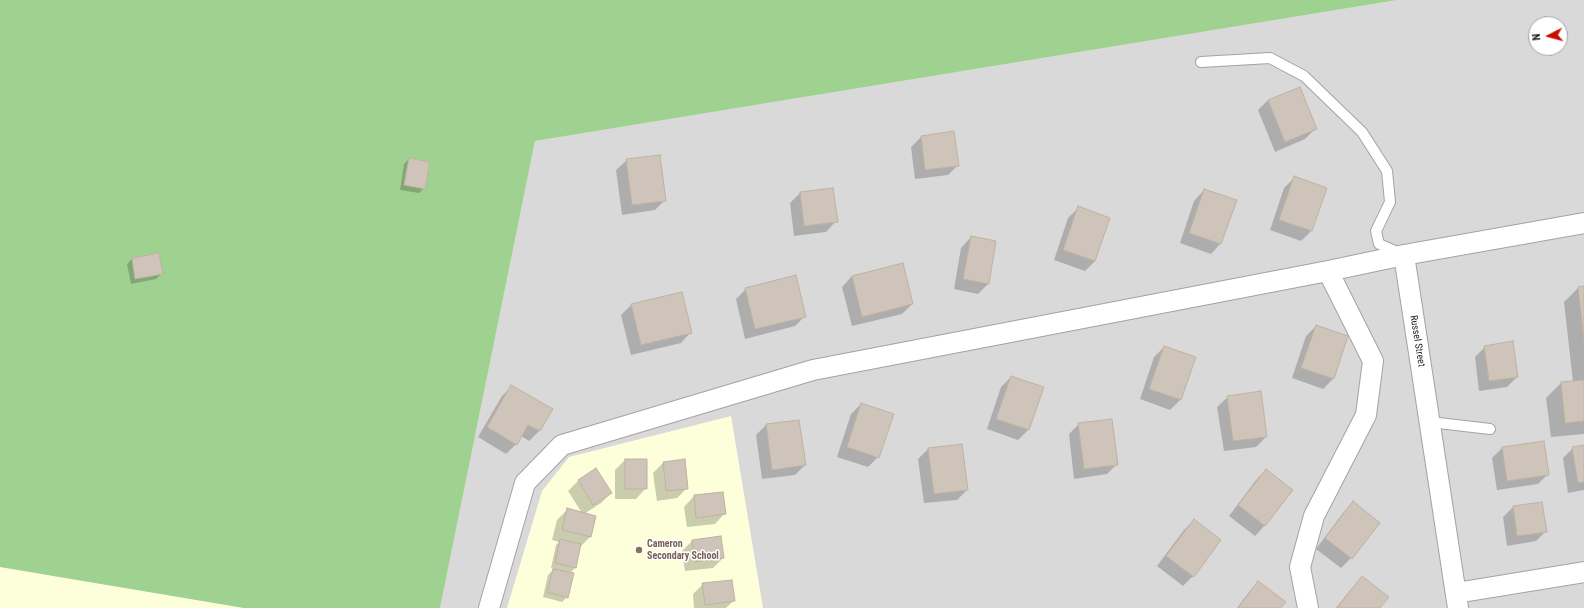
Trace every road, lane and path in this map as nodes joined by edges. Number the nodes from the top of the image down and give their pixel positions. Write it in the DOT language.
graph roads {
  1 [pos="1201,62"];
  2 [pos="1584,223"];
  3 [pos="1404,255"];
  4 [pos="1328,271"];
  5 [pos="1430,422"];
  6 [pos="1490,428"];
  7 [pos="1584,572"];
  8 [pos="1457,600"];
  9 [pos="489,608"];
  10 [pos="1308,608"];
  1 -- 3 [label="lane"];
  2 -- 3 [label="street"];
  3 -- 4 [label="street"];
  3 -- 5 [label="street, Russel Street"];
  4 -- 9 [label="street"];
  4 -- 10 [label="street"];
  5 -- 6 [label="lane"];
  5 -- 8 [label="street, Russel Street"];
  7 -- 8 [label="street"];
}
